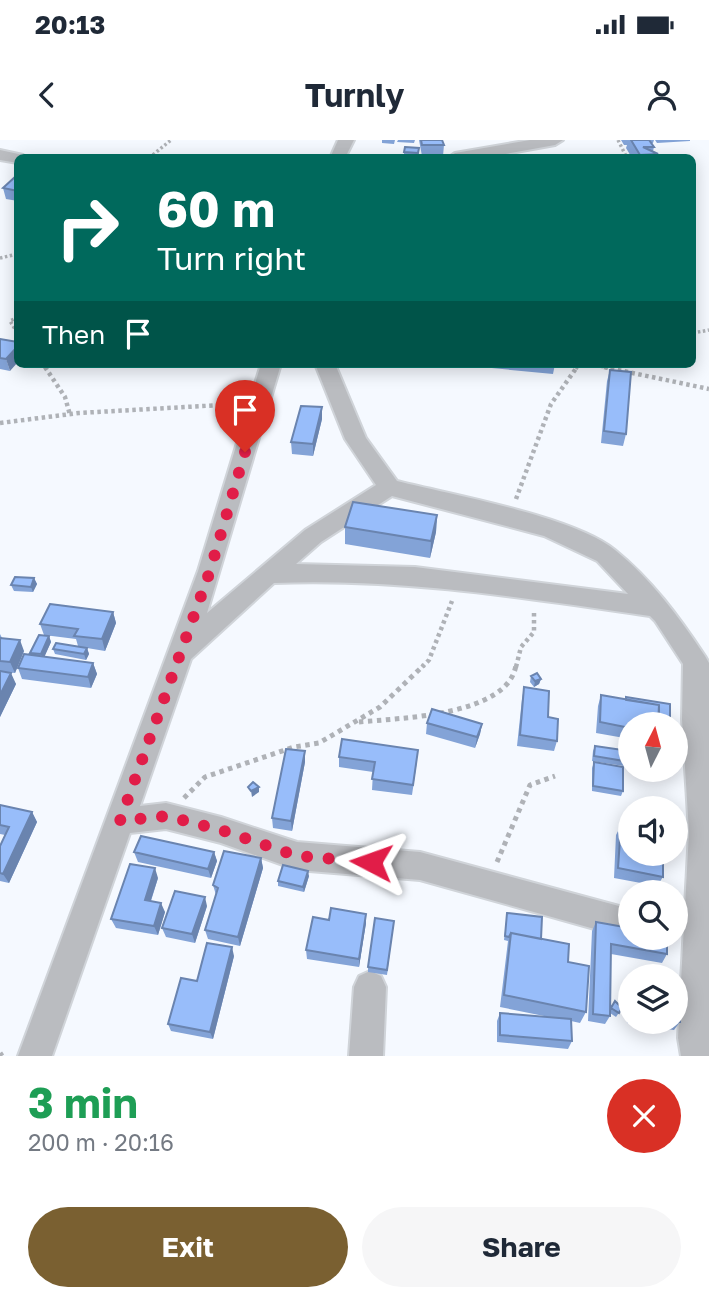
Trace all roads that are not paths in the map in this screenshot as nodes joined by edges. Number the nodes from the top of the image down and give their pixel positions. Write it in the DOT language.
graph roads {
  1 [pos="10,140"];
  2 [pos="555,140"];
  3 [pos="0,148"];
  4 [pos="477,154"];
  5 [pos="270,368"];
  6 [pos="327,368"];
  7 [pos="389,487"];
  8 [pos="269,573"];
  9 [pos="657,607"];
  10 [pos="179,657"];
  11 [pos="703,664"];
  12 [pos="120,821"];
  13 [pos="618,921"];
  14 [pos="688,933"];
  15 [pos="688,950"];
  16 [pos="370,987"];
  17 [pos="35,1056"];
  18 [pos="366,1056"];
  19 [pos="698,1056"];
  1 -- 3 [label="street"];
  2 -- 4 [label="street"];
  5 -- 10 [label="street"];
  6 -- 7 [label="street"];
  7 -- 8 [label="street"];
  7 -- 9 [label="street"];
  8 -- 9 [label="street"];
  8 -- 10 [label="street"];
  9 -- 11 [label="street"];
  10 -- 12 [label="street"];
  11 -- 14 [label="street"];
  12 -- 13 [label="street"];
  12 -- 17 [label="street"];
  15 -- 19 [label="street"];
  16 -- 18 [label="street"];
}
